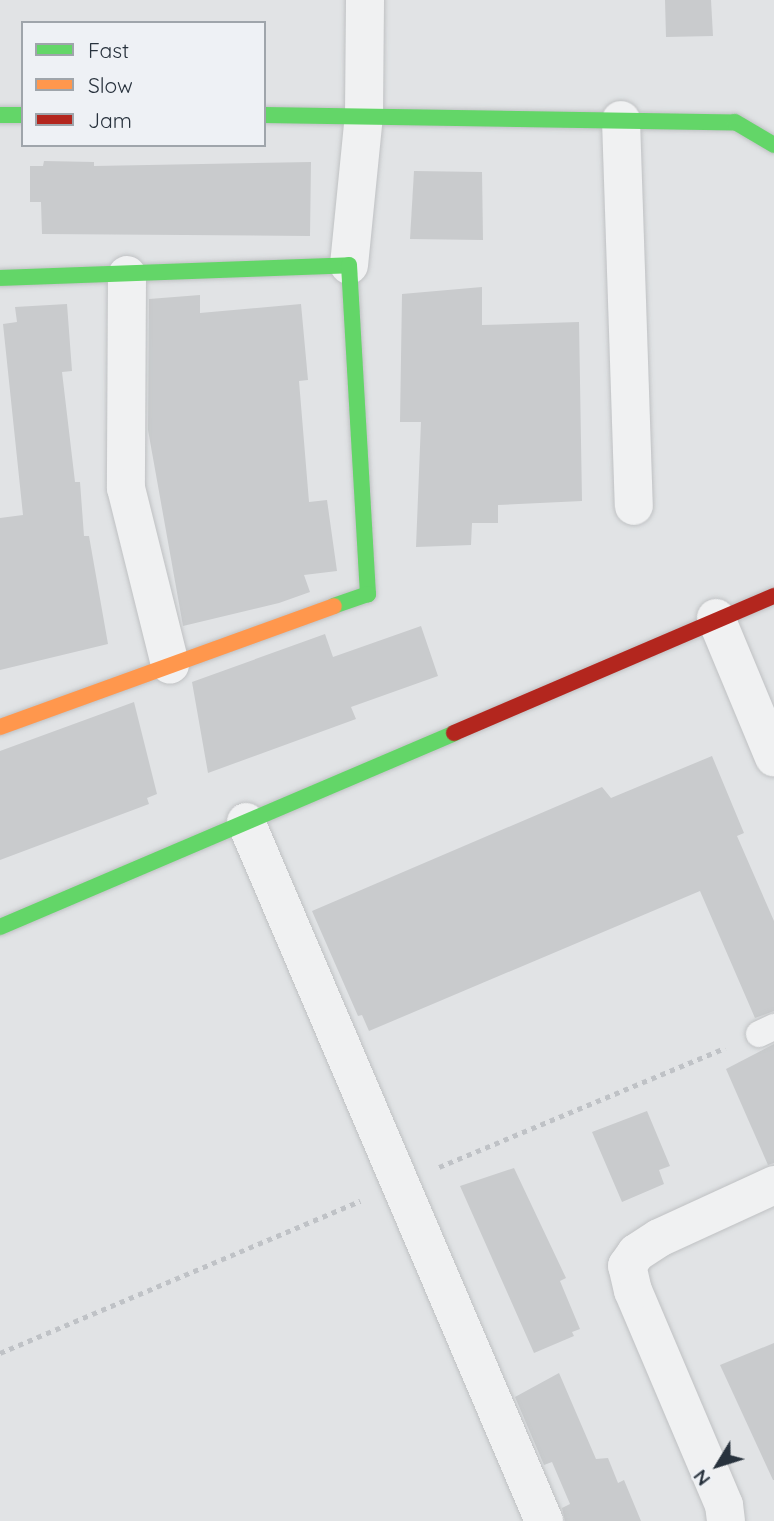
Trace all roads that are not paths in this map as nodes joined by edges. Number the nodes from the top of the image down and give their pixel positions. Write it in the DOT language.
graph roads {
  1 [pos="365,0"];
  2 [pos="0,115"];
  3 [pos="21,115"];
  4 [pos="266,115"];
  5 [pos="364,116"];
  6 [pos="621,120"];
  7 [pos="774,145"];
  8 [pos="349,265"];
  9 [pos="127,275"];
  10 [pos="0,278"];
  11 [pos="635,506"];
  12 [pos="774,596"];
  13 [pos="716,618"];
  14 [pos="170,665"];
  15 [pos="0,727"];
  16 [pos="774,757"];
  17 [pos="246,822"];
  18 [pos="0,927"];
  19 [pos="774,1185"];
  20 [pos="544,1521"];
  21 [pos="726,1521"];
  1 -- 5 [label="street"];
  2 -- 3 [label="street"];
  4 -- 5 [label="street"];
  5 -- 6 [label="street"];
  5 -- 8 [label="street"];
  6 -- 7 [label="street"];
  6 -- 11 [label="street"];
  8 -- 9 [label="street"];
  8 -- 14 [label="street"];
  9 -- 10 [label="street"];
  9 -- 14 [label="street"];
  12 -- 13 [label="street"];
  13 -- 16 [label="street"];
  13 -- 17 [label="street"];
  14 -- 15 [label="street"];
  17 -- 18 [label="street"];
  17 -- 20 [label="street"];
  19 -- 21 [label="street"];
}
